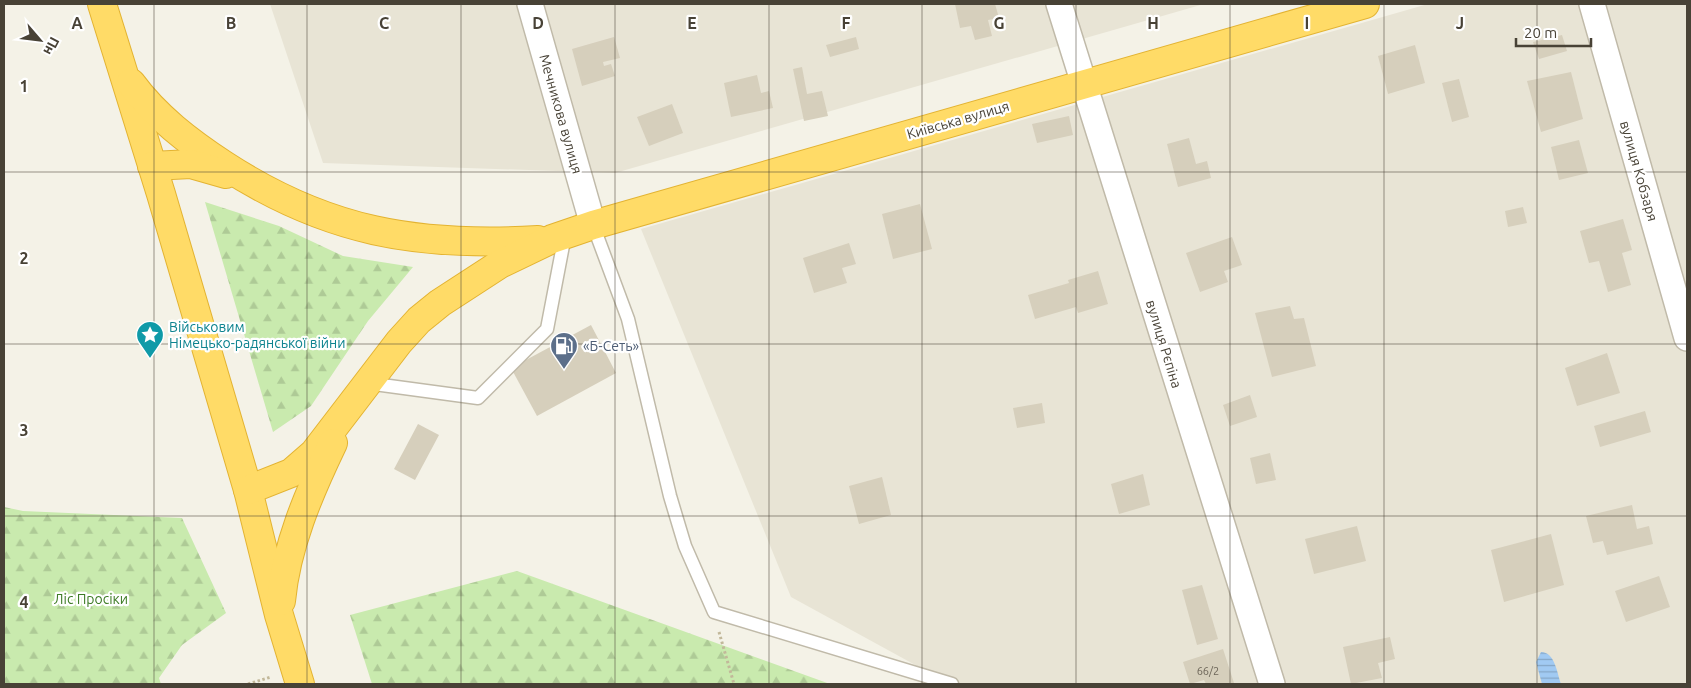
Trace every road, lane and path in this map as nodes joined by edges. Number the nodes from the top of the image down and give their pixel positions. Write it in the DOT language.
graph roads {
  1 [pos="102,4"];
  2 [pos="530,4"];
  3 [pos="1059,4"];
  4 [pos="1365,4"];
  5 [pos="1592,4"];
  6 [pos="121,68"];
  7 [pos="1083,85"];
  8 [pos="152,166"];
  9 [pos="265,189"];
  10 [pos="593,225"];
  11 [pos="558,237"];
  12 [pos="1687,338"];
  13 [pos="367,383"];
  14 [pos="248,490"];
  15 [pos="714,612"];
  16 [pos="279,615"];
  17 [pos="300,684"];
  18 [pos="734,684"];
  19 [pos="952,684"];
  20 [pos="1272,684"];
  1 -- 6 [label="highway"];
  2 -- 10 [label="street, Мечникова вулиця"];
  3 -- 7 [label="street, вулиця Рєпіна"];
  4 -- 7 [label="highway, Київська вулиця"];
  5 -- 12 [label="street, вулиця Кобзаря"];
  6 -- 8 [label="highway"];
  6 -- 9 [label="highway"];
  7 -- 10 [label="highway, Київська вулиця"];
  7 -- 20 [label="street, вулиця Рєпіна"];
  8 -- 9 [label="highway"];
  8 -- 14 [label="highway"];
  9 -- 11 [label="highway"];
  10 -- 11 [label="highway, Київська вулиця"];
  10 -- 15 [label="lane"];
  11 -- 13 [label="highway"];
  11 -- 13 [label="lane"];
  13 -- 14 [label="highway"];
  13 -- 16 [label="highway"];
  14 -- 16 [label="highway"];
  15 -- 18 [label="path"];
  15 -- 19 [label="lane"];
  16 -- 17 [label="highway"];
}
